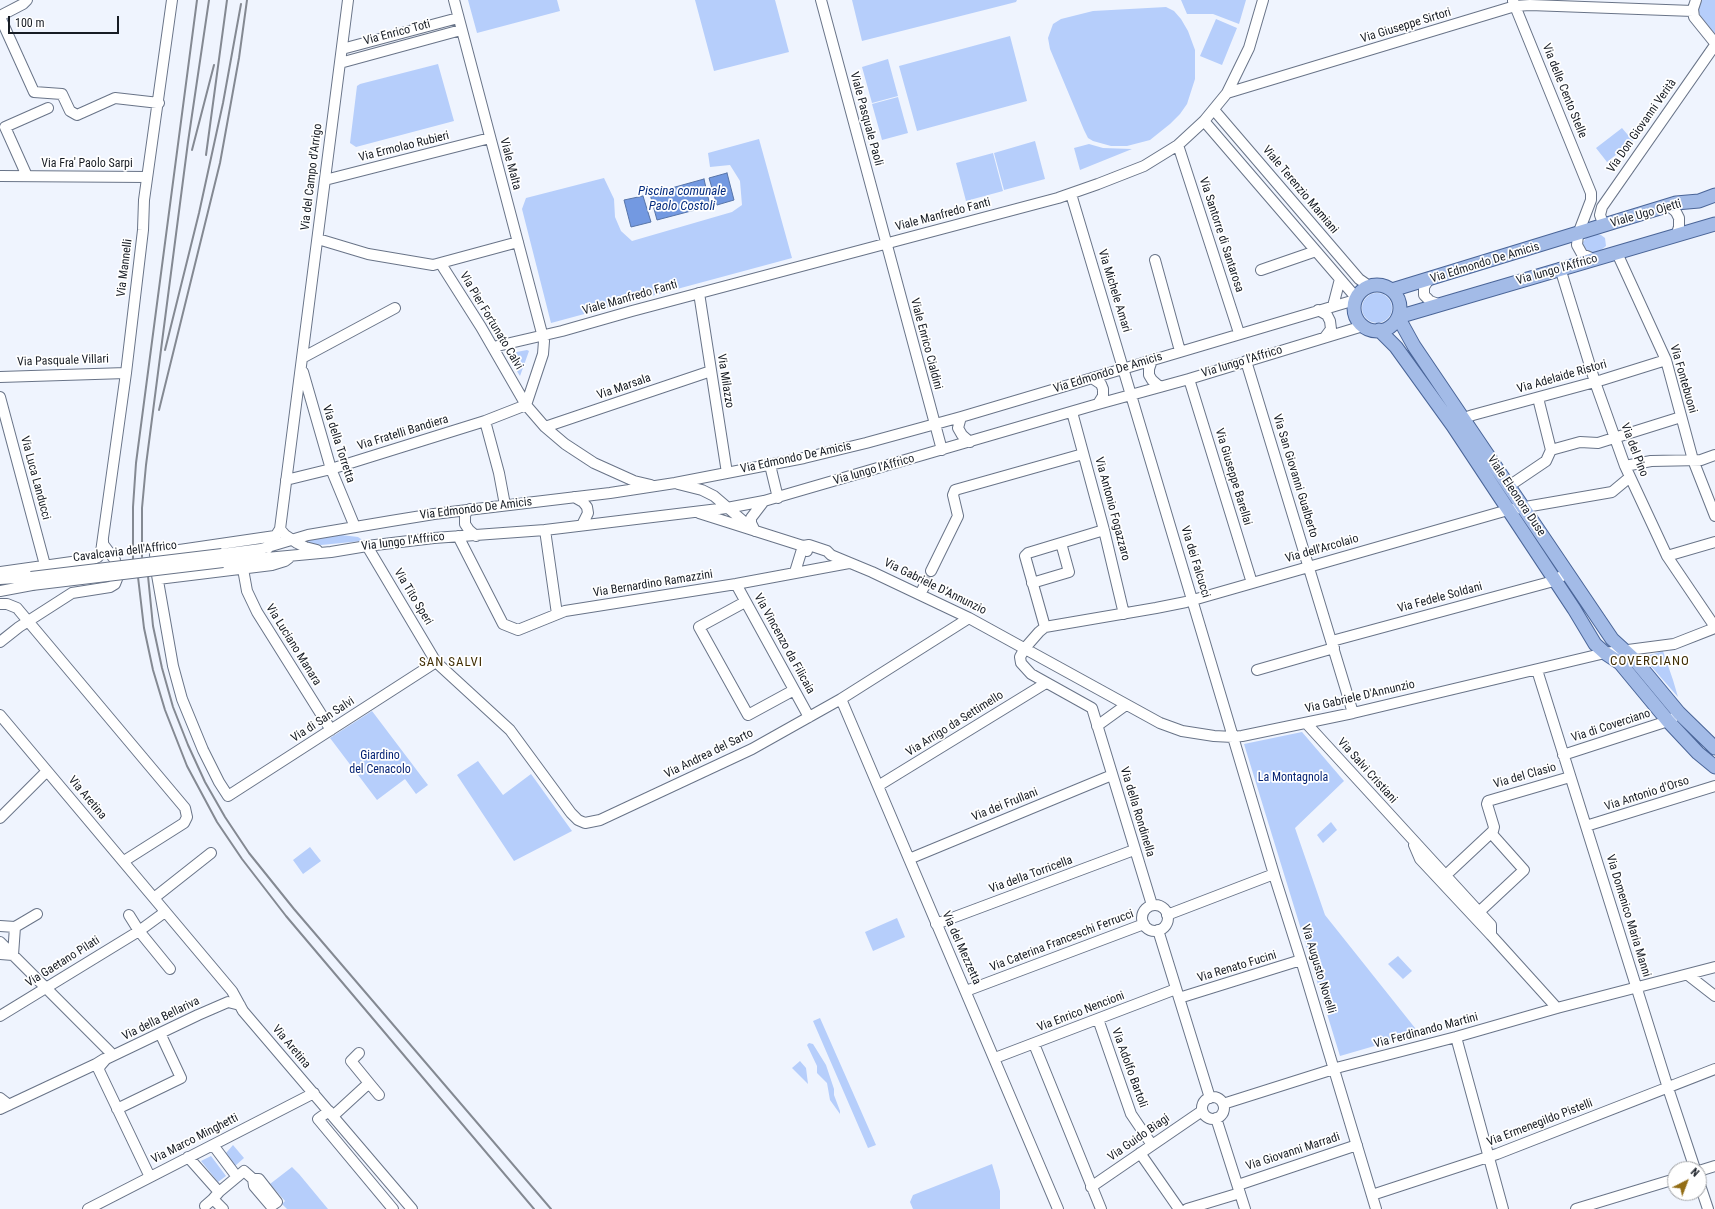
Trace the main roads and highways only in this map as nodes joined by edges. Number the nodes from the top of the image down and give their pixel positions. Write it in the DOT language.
graph roads {
  1 [pos="1715,195"];
  2 [pos="1715,224"];
  3 [pos="1578,234"];
  4 [pos="1392,290"];
  5 [pos="1398,317"];
  6 [pos="1379,330"];
  7 [pos="1715,748"];
  8 [pos="1715,767"];
  1 -- 3 [label="main road, Viale Ugo Ojetti"];
  2 -- 5 [label="main road, Via lungo l'Affrico"];
  3 -- 4 [label="main road, Via Edmondo De Amicis"];
  4 -- 5 [label="main road"];
  4 -- 6 [label="main road, Via lungo l'Affrico"];
  5 -- 6 [label="main road, Via lungo l'Affrico"];
  5 -- 7 [label="main road, Viale Eleonora Duse"];
  6 -- 8 [label="main road, Viale Eleonora Duse"];
}
